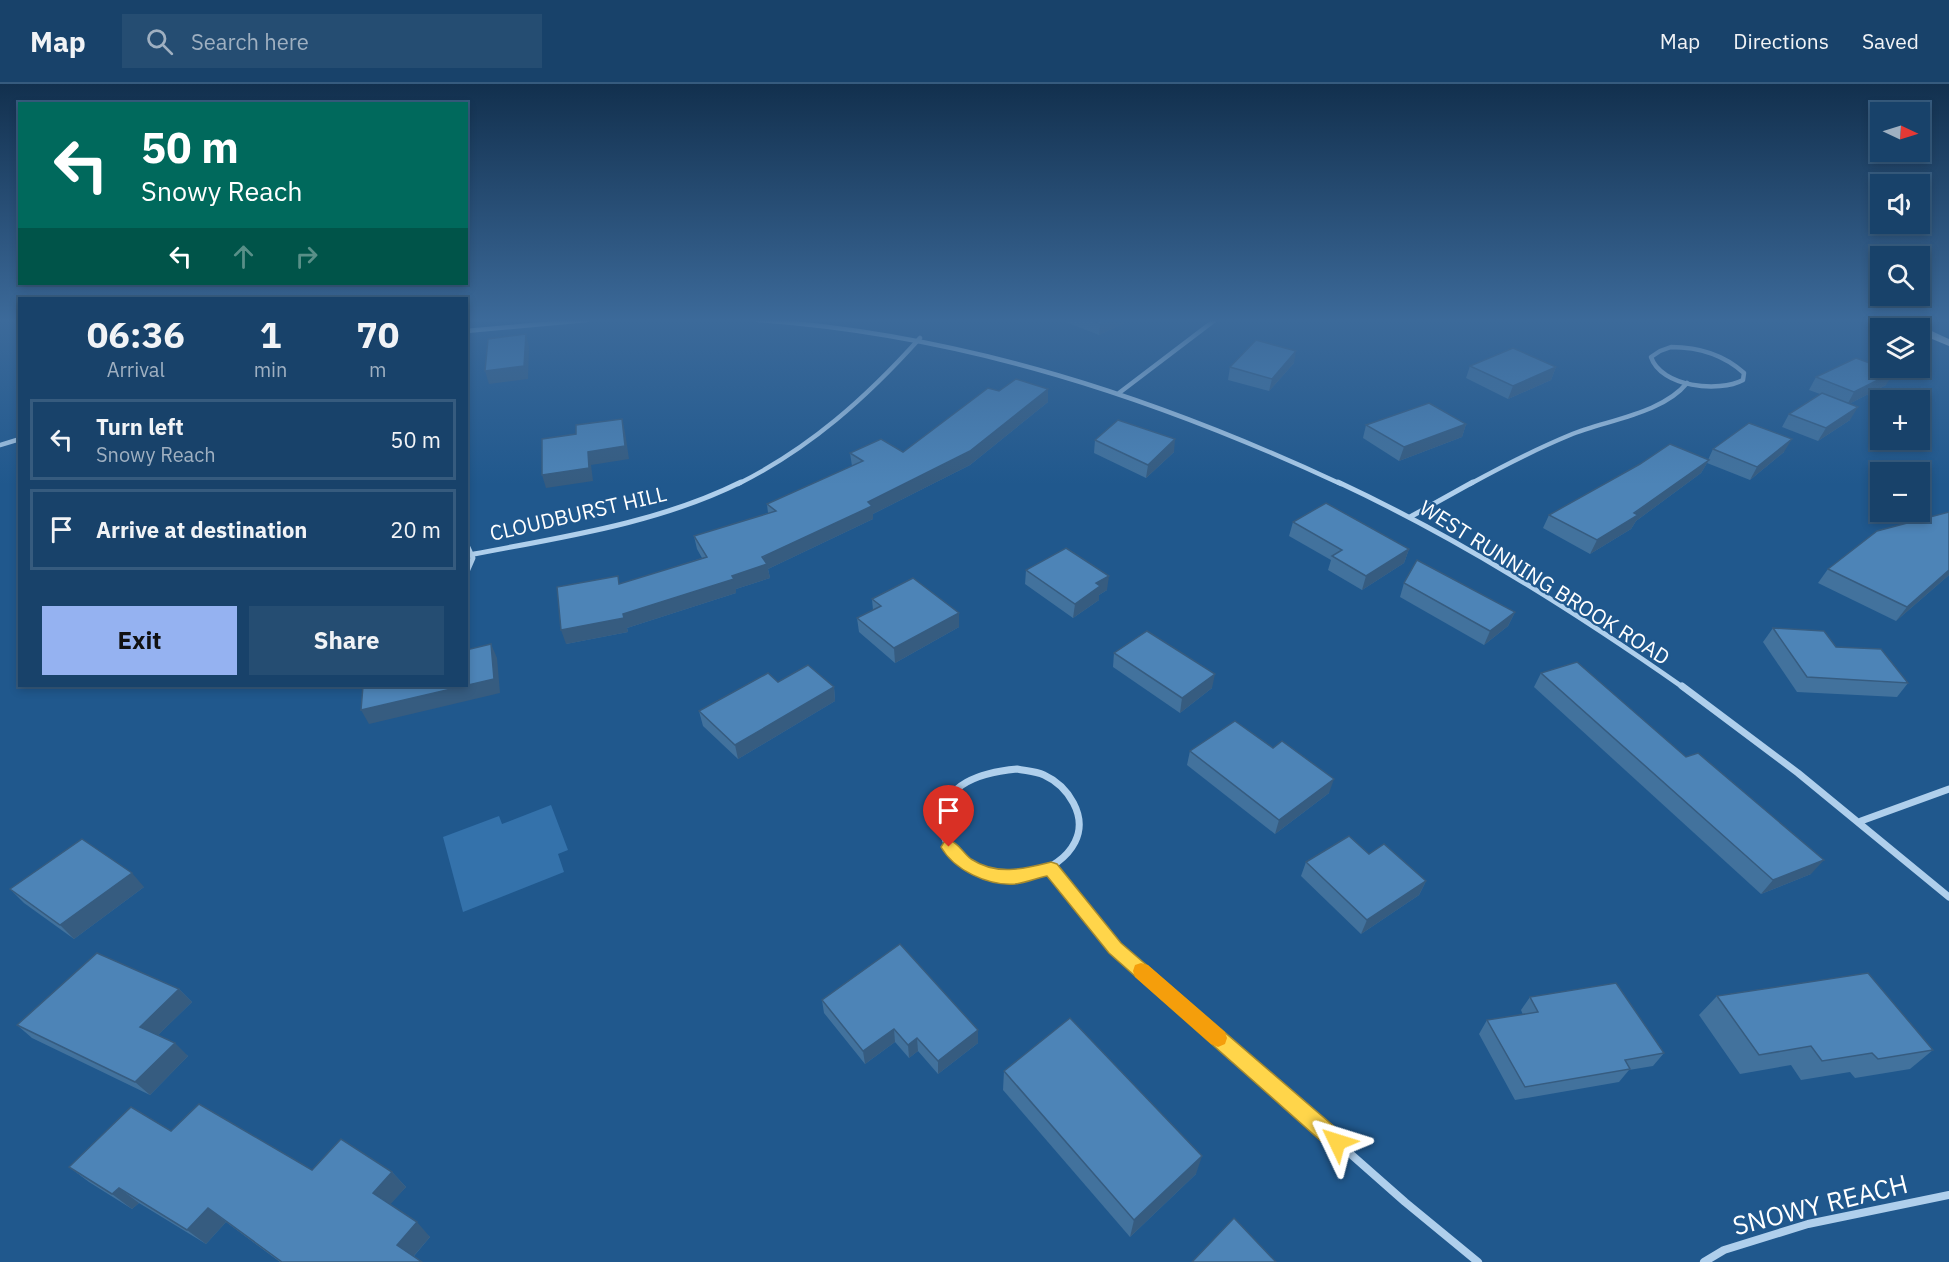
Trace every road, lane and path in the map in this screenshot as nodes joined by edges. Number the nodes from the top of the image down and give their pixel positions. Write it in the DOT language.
graph roads {
  1 [pos="888,375"];
  2 [pos="1062,375"];
  3 [pos="1143,375"];
  4 [pos="1669,375"];
  5 [pos="1744,375"];
  6 [pos="1687,383"];
  7 [pos="1119,393"];
  8 [pos="18,440"];
  9 [pos="0,445"];
  10 [pos="1410,517"];
  11 [pos="468,546"];
  12 [pos="474,554"];
  13 [pos="468,571"];
  14 [pos="1949,789"];
  15 [pos="1861,821"];
  16 [pos="1051,868"];
  17 [pos="1949,897"];
  18 [pos="1949,1195"];
  19 [pos="1478,1262"];
  20 [pos="1704,1262"];
  1 -- 12 [label="street, CLOUDBURST HILL"];
  2 -- 7 [label="street, WEST RUNNING BROOK ROAD"];
  3 -- 7 [label="street"];
  4 -- 6 [label="street"];
  5 -- 6 [label="street"];
  6 -- 10 [label="street"];
  7 -- 10 [label="street, WEST RUNNING BROOK ROAD"];
  8 -- 9 [label="street"];
  10 -- 15 [label="street, WEST RUNNING BROOK ROAD"];
  11 -- 12 [label="street, CLOUDBURST HILL"];
  12 -- 13 [label="street, CLOUDBURST HILL"];
  14 -- 15 [label="street"];
  15 -- 17 [label="street, WEST RUNNING BROOK ROAD"];
  16 -- 16 [label="street"];
  16 -- 19 [label="street"];
  18 -- 20 [label="street, SNOWY REACH"];
}
